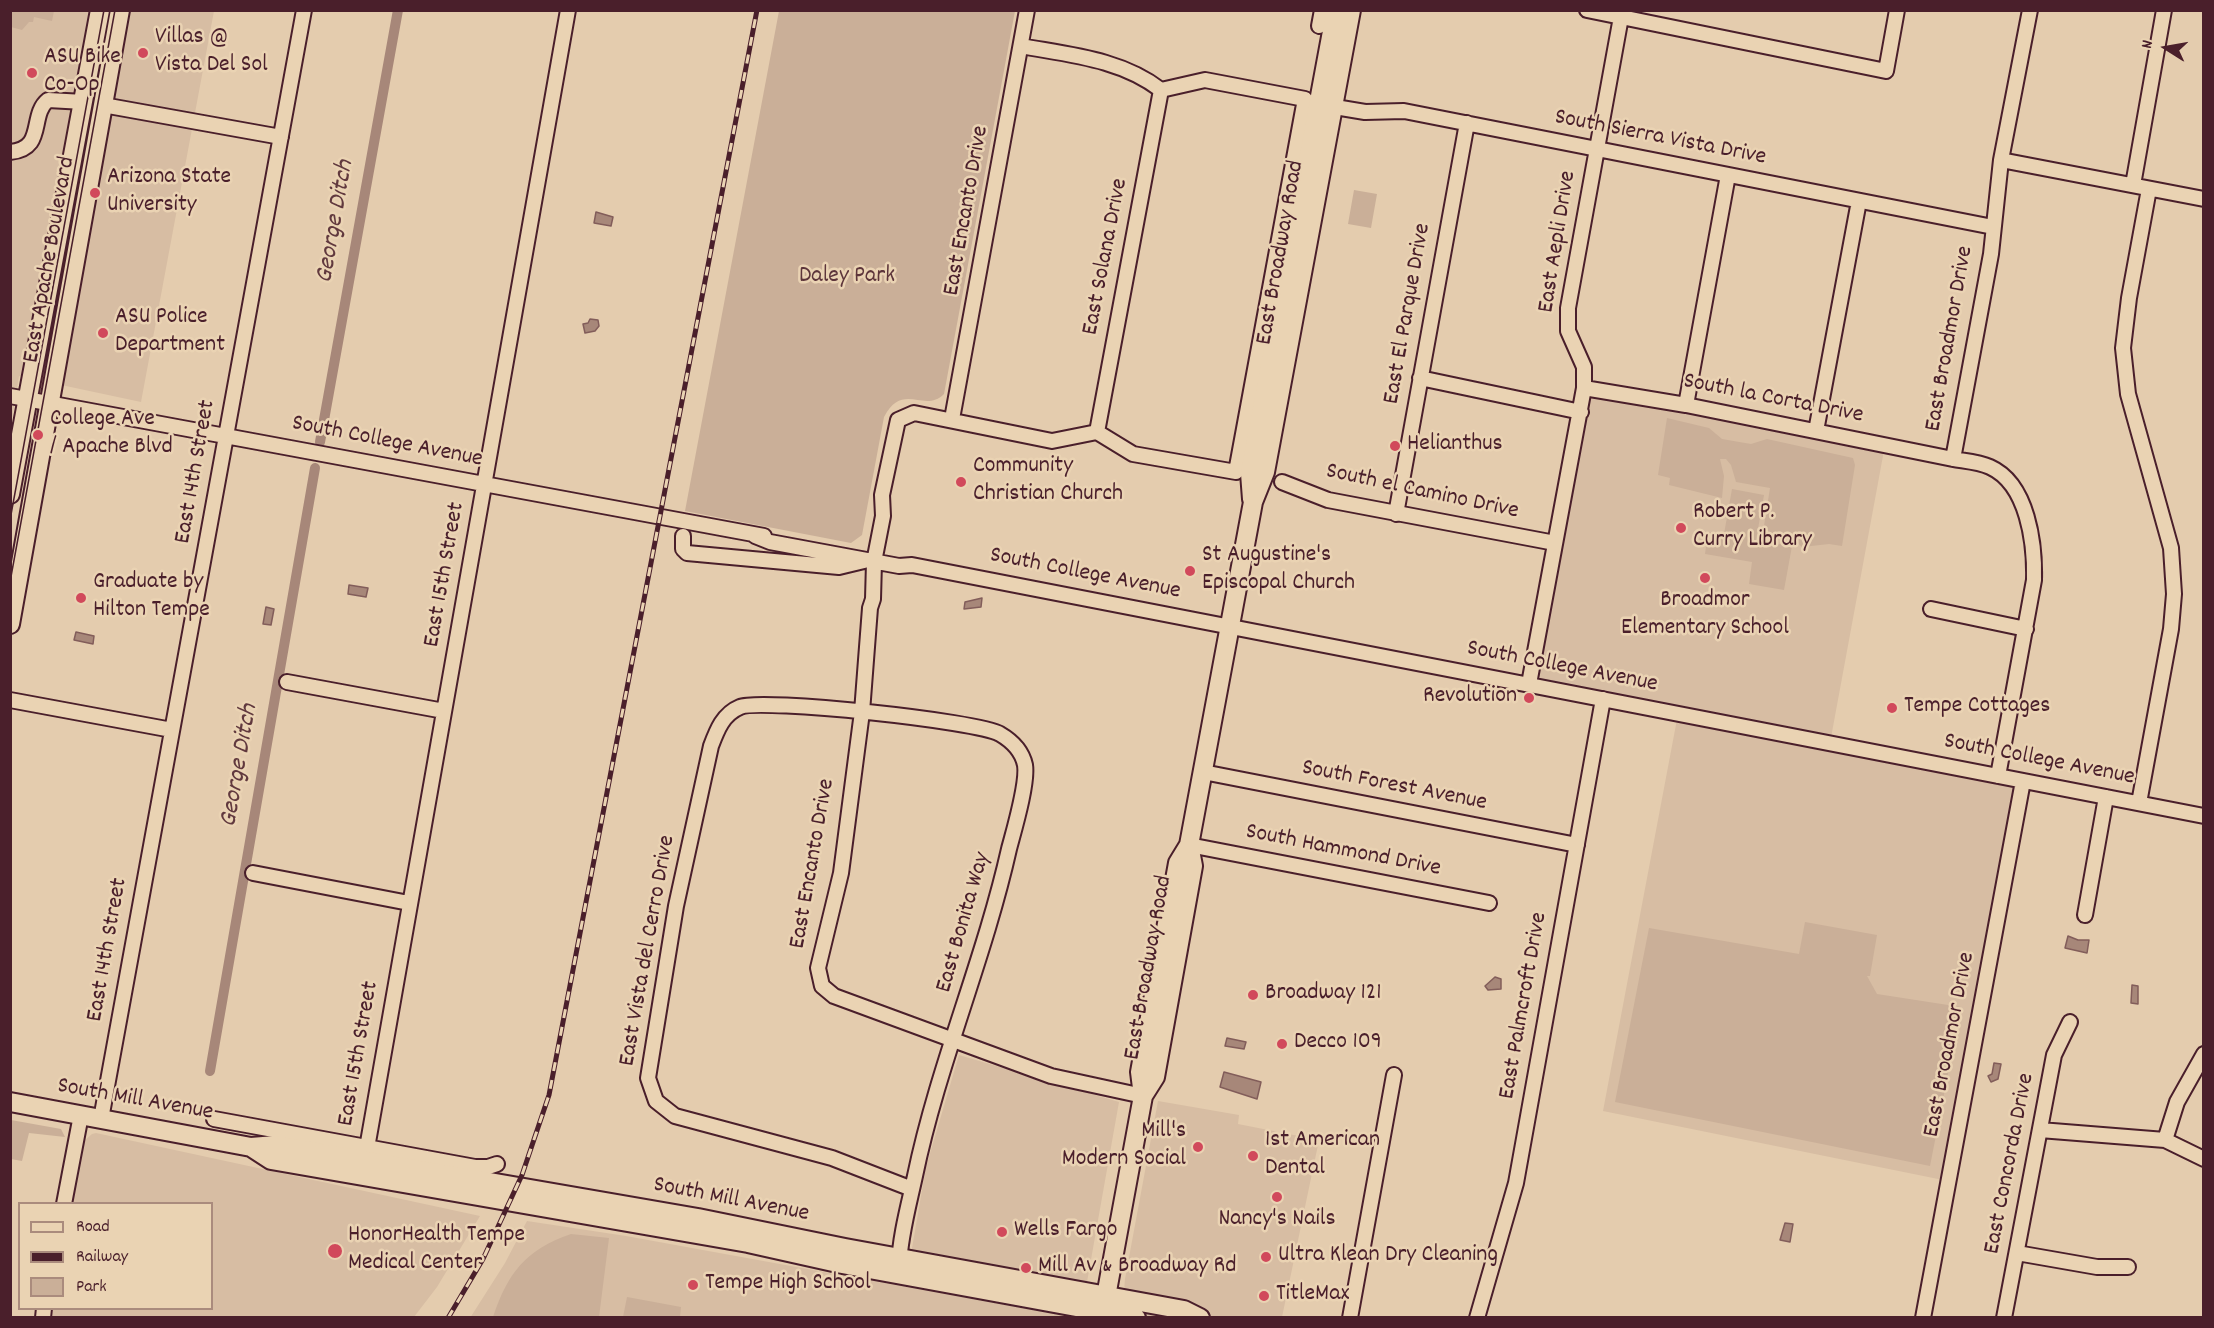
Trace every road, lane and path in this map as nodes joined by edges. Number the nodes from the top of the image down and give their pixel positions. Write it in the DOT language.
graph roads {
  1 [pos="120,10"];
  2 [pos="304,10"];
  3 [pos="568,10"];
  4 [pos="1027,10"];
  5 [pos="1322,10"];
  6 [pos="1336,10"];
  7 [pos="1351,10"];
  8 [pos="1587,10"];
  9 [pos="1897,10"];
  10 [pos="2030,10"];
  11 [pos="2164,10"];
  12 [pos="99,16"];
  13 [pos="1621,17"];
  14 [pos="1319,26"];
  15 [pos="1021,46"];
  16 [pos="1161,90"];
  17 [pos="84,102"];
  18 [pos="1319,103"];
  19 [pos="104,105"];
  20 [pos="1467,123"];
  21 [pos="281,137"];
  22 [pos="1597,150"];
  23 [pos="10,152"];
  24 [pos="2001,160"];
  25 [pos="1728,175"];
  26 [pos="2133,185"];
  27 [pos="2149,189"];
  28 [pos="2204,199"];
  29 [pos="1859,201"];
  30 [pos="1993,227"];
  31 [pos="79,232"];
  32 [pos="1420,378"];
  33 [pos="1584,388"];
  34 [pos="19,398"];
  35 [pos="51,403"];
  36 [pos="1686,405"];
  37 [pos="1581,412"];
  38 [pos="952,419"];
  39 [pos="1816,431"];
  40 [pos="1097,432"];
  41 [pos="227,434"];
  42 [pos="1953,459"];
  43 [pos="1282,483"];
  44 [pos="485,484"];
  45 [pos="10,494"];
  46 [pos="1396,514"];
  47 [pos="683,536"];
  48 [pos="1555,543"];
  49 [pos="870,557"];
  50 [pos="1931,609"];
  51 [pos="10,624"];
  52 [pos="1230,625"];
  53 [pos="2026,629"];
  54 [pos="287,682"];
  55 [pos="1529,684"];
  56 [pos="1603,699"];
  57 [pos="10,700"];
  58 [pos="444,711"];
  59 [pos="862,712"];
  60 [pos="172,730"];
  61 [pos="1203,772"];
  62 [pos="1998,776"];
  63 [pos="2023,781"];
  64 [pos="2106,797"];
  65 [pos="2139,803"];
  66 [pos="2204,816"];
  67 [pos="1577,844"];
  68 [pos="1189,846"];
  69 [pos="253,873"];
  70 [pos="409,903"];
  71 [pos="1489,903"];
  72 [pos="2085,915"];
  73 [pos="2070,1022"];
  74 [pos="953,1040"];
  75 [pos="2204,1054"];
  76 [pos="1394,1076"];
  77 [pos="1143,1096"];
  78 [pos="10,1102"];
  79 [pos="81,1116"];
  80 [pos="101,1119"];
  81 [pos="214,1119"];
  82 [pos="2040,1130"];
  83 [pos="2165,1140"];
  84 [pos="251,1147"];
  85 [pos="367,1148"];
  86 [pos="2204,1159"];
  87 [pos="498,1164"];
  88 [pos="912,1189"];
  89 [pos="64,1202"];
  90 [pos="2017,1253"];
  91 [pos="899,1263"];
  92 [pos="2128,1267"];
  93 [pos="1104,1308"];
  94 [pos="1136,1317"];
  95 [pos="1200,1317"];
  96 [pos="1350,1317"];
  97 [pos="1477,1317"];
  98 [pos="1923,1317"];
  99 [pos="2004,1317"];
  1 -- 19 [label="main road, East Apache Boulevard"];
  2 -- 21 [label="street, East 14th Street"];
  3 -- 44 [label="street, East 15th Street"];
  4 -- 15 [label="street, East Encanto Drive"];
  5 -- 14 [label="street"];
  6 -- 18 [label="main road, East Broadway Road"];
  7 -- 18 [label="main road, East Broadway Road"];
  8 -- 13 [label="street"];
  9 -- 13 [label="street"];
  10 -- 24 [label="street, East Broadmor Drive"];
  11 -- 26 [label="street"];
  12 -- 17 [label="main road, East Apache Boulevard"];
  12 -- 19 [label="main road"];
  13 -- 22 [label="street, East Aepli Drive"];
  15 -- 16 [label="street"];
  15 -- 38 [label="street, East Encanto Drive"];
  16 -- 18 [label="street, South Sierra Vista Drive"];
  16 -- 40 [label="street, East Solana Drive"];
  17 -- 23 [label="street"];
  17 -- 31 [label="main road"];
  17 -- 34 [label="main road, East Apache Boulevard"];
  18 -- 20 [label="street, South Sierra Vista Drive"];
  18 -- 40 [label="street"];
  18 -- 52 [label="main road, East Broadway Road"];
  19 -- 21 [label="street"];
  19 -- 31 [label="main road, East Apache Boulevard"];
  20 -- 22 [label="street, South Sierra Vista Drive"];
  20 -- 32 [label="street, East El Parque Drive"];
  21 -- 41 [label="street, East 14th Street"];
  22 -- 25 [label="street, South Sierra Vista Drive"];
  22 -- 33 [label="street, East Aepli Drive"];
  24 -- 26 [label="street"];
  24 -- 30 [label="street, East Broadmor Drive"];
  25 -- 29 [label="street, South Sierra Vista Drive"];
  25 -- 36 [label="street"];
  26 -- 27 [label="street"];
  27 -- 28 [label="street"];
  27 -- 65 [label="street"];
  29 -- 30 [label="street, South Sierra Vista Drive"];
  29 -- 39 [label="street"];
  30 -- 42 [label="street, East Broadmor Drive"];
  31 -- 35 [label="main road, East Apache Boulevard"];
  32 -- 37 [label="street"];
  32 -- 46 [label="street, East El Parque Drive"];
  33 -- 36 [label="street, South la Corta Drive"];
  33 -- 37 [label="street, East Aepli Drive"];
  34 -- 35 [label="street, South College Avenue"];
  34 -- 45 [label="main road, East Apache Boulevard"];
  35 -- 41 [label="street, South College Avenue"];
  35 -- 51 [label="main road, East Apache Boulevard"];
  36 -- 39 [label="street, South la Corta Drive"];
  37 -- 48 [label="street, East Aepli Drive"];
  38 -- 40 [label="street"];
  38 -- 49 [label="street, East Encanto Drive"];
  39 -- 42 [label="street, South la Corta Drive"];
  41 -- 44 [label="street, South College Avenue"];
  41 -- 60 [label="street, East 14th Street"];
  42 -- 53 [label="street, East Broadmor Drive"];
  43 -- 46 [label="street, South el Camino Drive"];
  44 -- 49 [label="street, South College Avenue"];
  44 -- 58 [label="street, East 15th Street"];
  46 -- 48 [label="street, South el Camino Drive"];
  47 -- 49 [label="street"];
  48 -- 55 [label="street, East Aepli Drive"];
  49 -- 52 [label="street, South College Avenue"];
  49 -- 59 [label="street, East Encanto Drive"];
  50 -- 53 [label="street"];
  52 -- 55 [label="street, South College Avenue"];
  52 -- 61 [label="main road, East Broadway Road"];
  53 -- 62 [label="street, East Broadmor Drive"];
  54 -- 58 [label="street"];
  55 -- 56 [label="street, South College Avenue"];
  56 -- 62 [label="street, South College Avenue"];
  56 -- 67 [label="street, East Palmcroft Drive"];
  57 -- 60 [label="street"];
  58 -- 70 [label="street, East 15th Street"];
  59 -- 74 [label="street, East Encanto Drive"];
  59 -- 74 [label="street, East Bonita Way"];
  59 -- 88 [label="street, East Vista del Cerro Drive"];
  60 -- 80 [label="street, East 14th Street"];
  61 -- 67 [label="street, South Forest Avenue"];
  61 -- 68 [label="main road, East Broadway Road"];
  62 -- 63 [label="street, South College Avenue"];
  63 -- 64 [label="street, South College Avenue"];
  63 -- 98 [label="street, East Broadmor Drive"];
  64 -- 65 [label="street, South College Avenue"];
  64 -- 72 [label="street"];
  65 -- 66 [label="street, South College Avenue"];
  67 -- 97 [label="street, East Palmcroft Drive"];
  68 -- 71 [label="street, South Hammond Drive"];
  68 -- 77 [label="main road, East Broadway Road"];
  69 -- 70 [label="street"];
  70 -- 85 [label="street, East 15th Street"];
  73 -- 82 [label="street, East Concorda Drive"];
  74 -- 77 [label="street, East Encanto Drive"];
  74 -- 88 [label="street, East Bonita Way"];
  75 -- 83 [label="street"];
  76 -- 96 [label="street"];
  77 -- 93 [label="main road, East Broadway Road"];
  78 -- 79 [label="main road, South Mill Avenue"];
  79 -- 80 [label="main road, South Mill Avenue"];
  79 -- 89 [label="street"];
  80 -- 84 [label="main road, South Mill Avenue"];
  81 -- 85 [label="street, South Mill Avenue"];
  82 -- 83 [label="street"];
  82 -- 90 [label="street, East Concorda Drive"];
  83 -- 86 [label="street"];
  84 -- 91 [label="main road, South Mill Avenue"];
  84 -- 93 [label="main road, South Mill Avenue"];
  85 -- 87 [label="street, South Mill Avenue"];
  88 -- 91 [label="street, East Bonita Way"];
  90 -- 92 [label="street"];
  90 -- 99 [label="street, East Concorda Drive"];
  91 -- 93 [label="main road, South Mill Avenue"];
  93 -- 94 [label="main road, South Mill Avenue"];
  93 -- 95 [label="main road, South Mill Avenue"];
}
